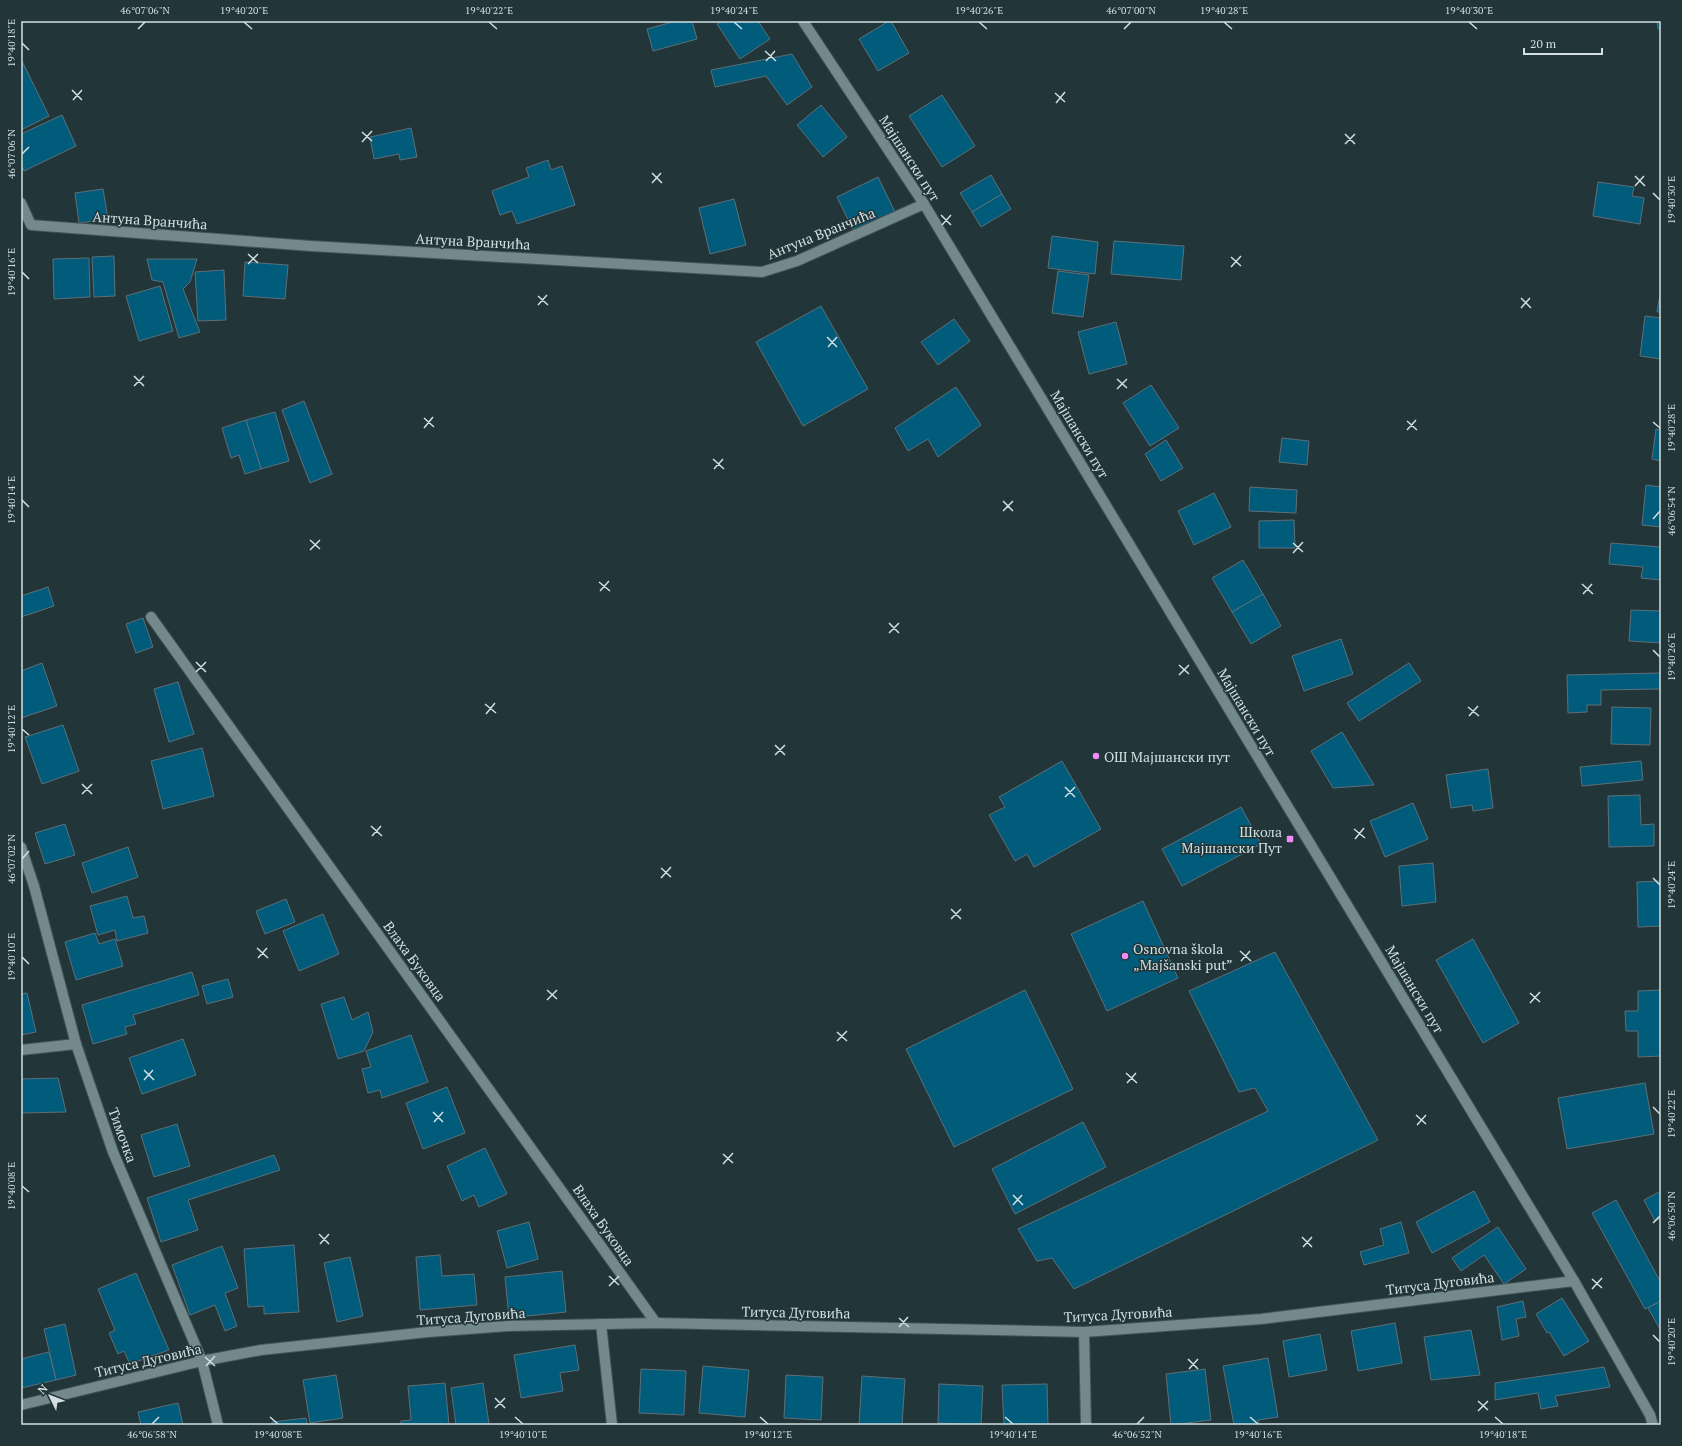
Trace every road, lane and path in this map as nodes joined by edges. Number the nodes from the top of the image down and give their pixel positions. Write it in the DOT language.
graph roads {
  1 [pos="803,21"];
  2 [pos="21,203"];
  3 [pos="924,204"];
  4 [pos="152,617"];
  5 [pos="21,847"];
  6 [pos="76,1044"];
  7 [pos="21,1050"];
  8 [pos="1574,1280"];
  9 [pos="656,1323"];
  10 [pos="600,1324"];
  11 [pos="1084,1332"];
  12 [pos="202,1360"];
  13 [pos="21,1405"];
  14 [pos="218,1425"];
  15 [pos="612,1425"];
  16 [pos="1086,1425"];
  17 [pos="1654,1425"];
  1 -- 3 [label="street, Мајшански пут"];
  2 -- 3 [label="street, Антуна Вранчића"];
  3 -- 8 [label="street, Мајшански пут"];
  4 -- 9 [label="street, Влаха Буковца"];
  5 -- 6 [label="street, Тимочка"];
  6 -- 7 [label="street"];
  6 -- 12 [label="street, Тимочка"];
  8 -- 11 [label="street, Титуса Дуговића"];
  8 -- 17 [label="street, Мајшански пут"];
  9 -- 10 [label="street, Титуса Дуговића"];
  9 -- 11 [label="street, Титуса Дуговића"];
  10 -- 12 [label="street, Титуса Дуговића"];
  10 -- 15 [label="street"];
  11 -- 16 [label="street"];
  12 -- 13 [label="street, Титуса Дуговића"];
  12 -- 14 [label="street, Тимочка"];
}
